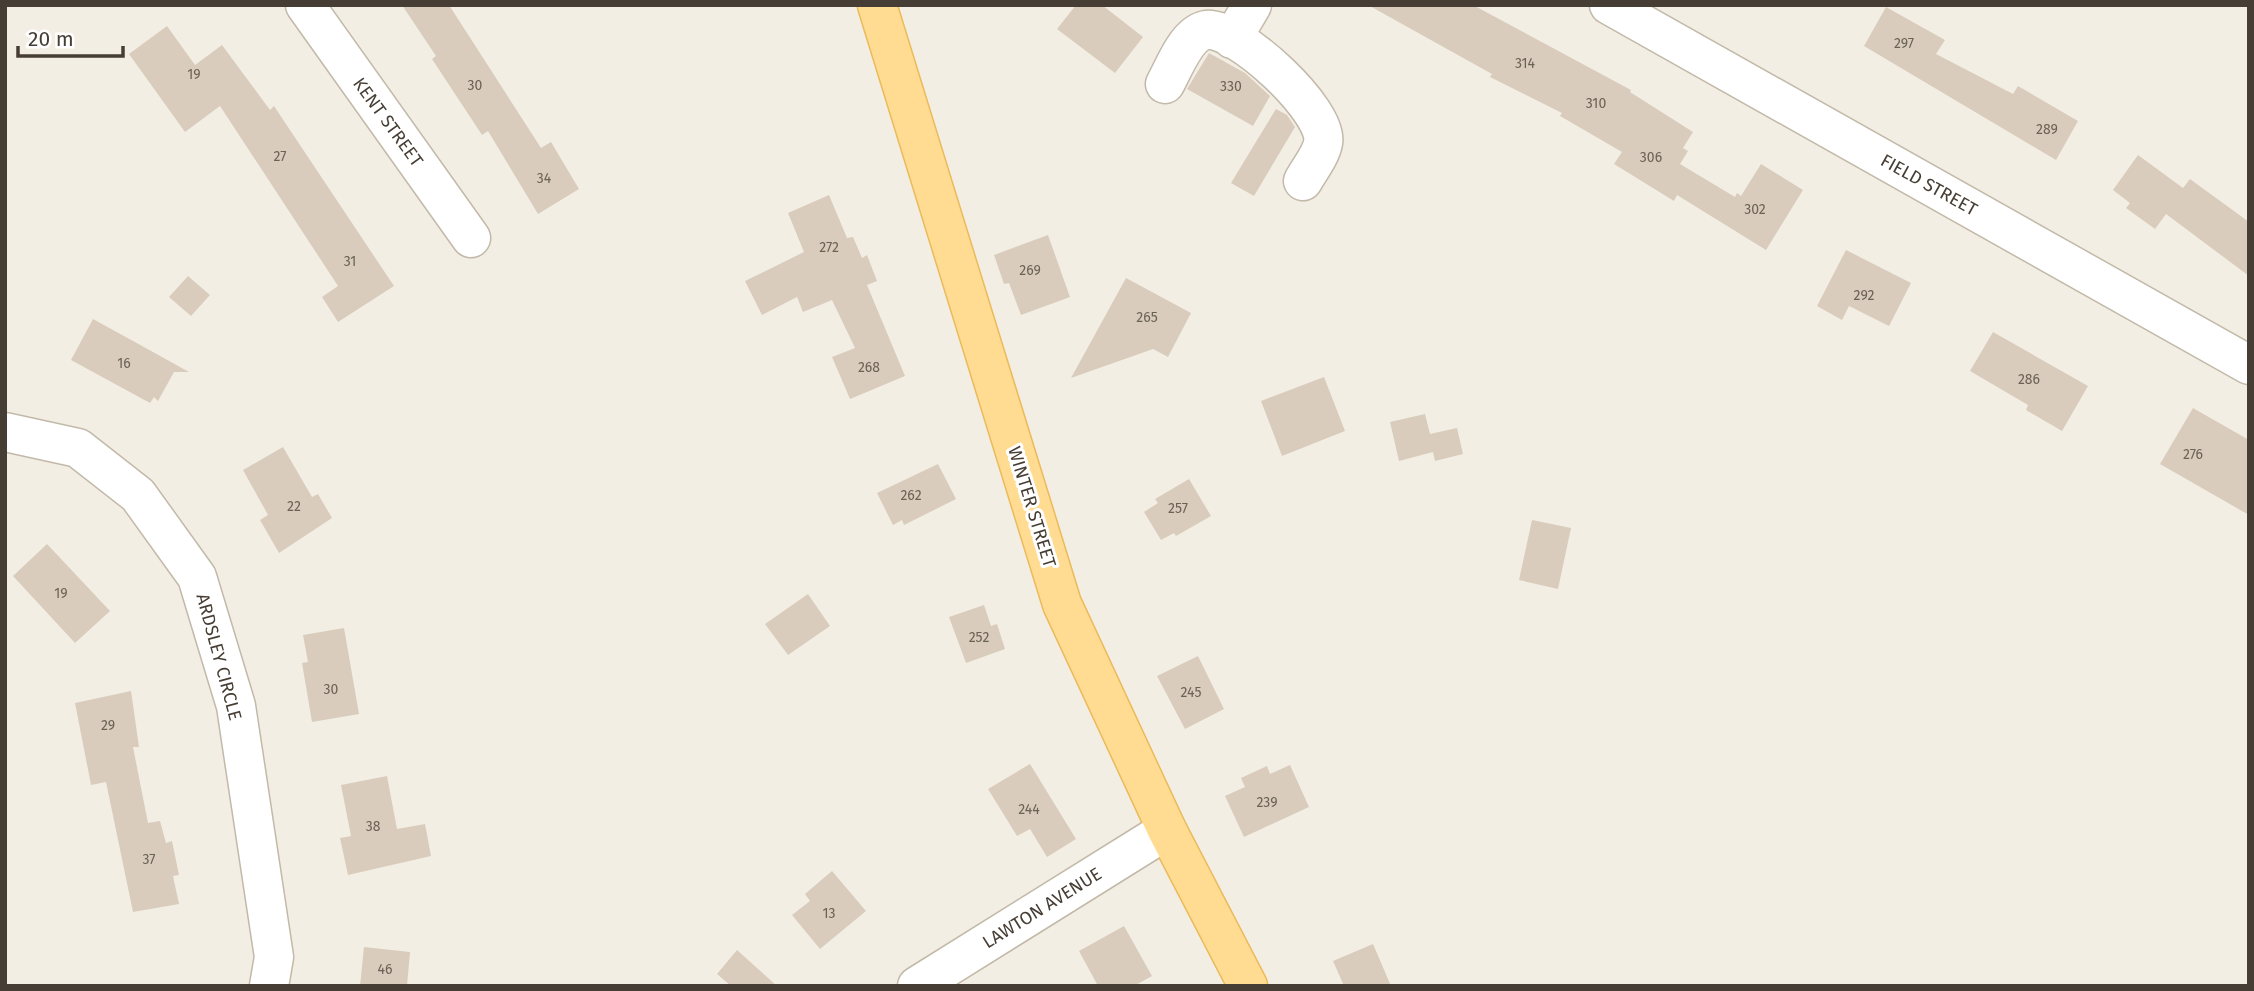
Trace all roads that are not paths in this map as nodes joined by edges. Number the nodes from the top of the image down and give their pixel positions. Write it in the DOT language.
graph roads {
  1 [pos="305,5"];
  2 [pos="877,5"];
  3 [pos="1252,5"];
  4 [pos="1609,5"];
  5 [pos="1232,39"];
  6 [pos="1165,84"];
  7 [pos="1303,181"];
  8 [pos="471,238"];
  9 [pos="2249,366"];
  10 [pos="5,432"];
  11 [pos="1167,830"];
  12 [pos="269,986"];
  13 [pos="917,986"];
  14 [pos="1248,986"];
  1 -- 8 [label="street, KENT STREET"];
  2 -- 11 [label="main road, WINTER STREET"];
  3 -- 5 [label="street"];
  4 -- 9 [label="street, FIELD STREET"];
  5 -- 6 [label="street"];
  5 -- 7 [label="street"];
  10 -- 12 [label="street, ARDSLEY CIRCLE"];
  11 -- 13 [label="street, LAWTON AVENUE"];
  11 -- 14 [label="main road, WINTER STREET"];
}
